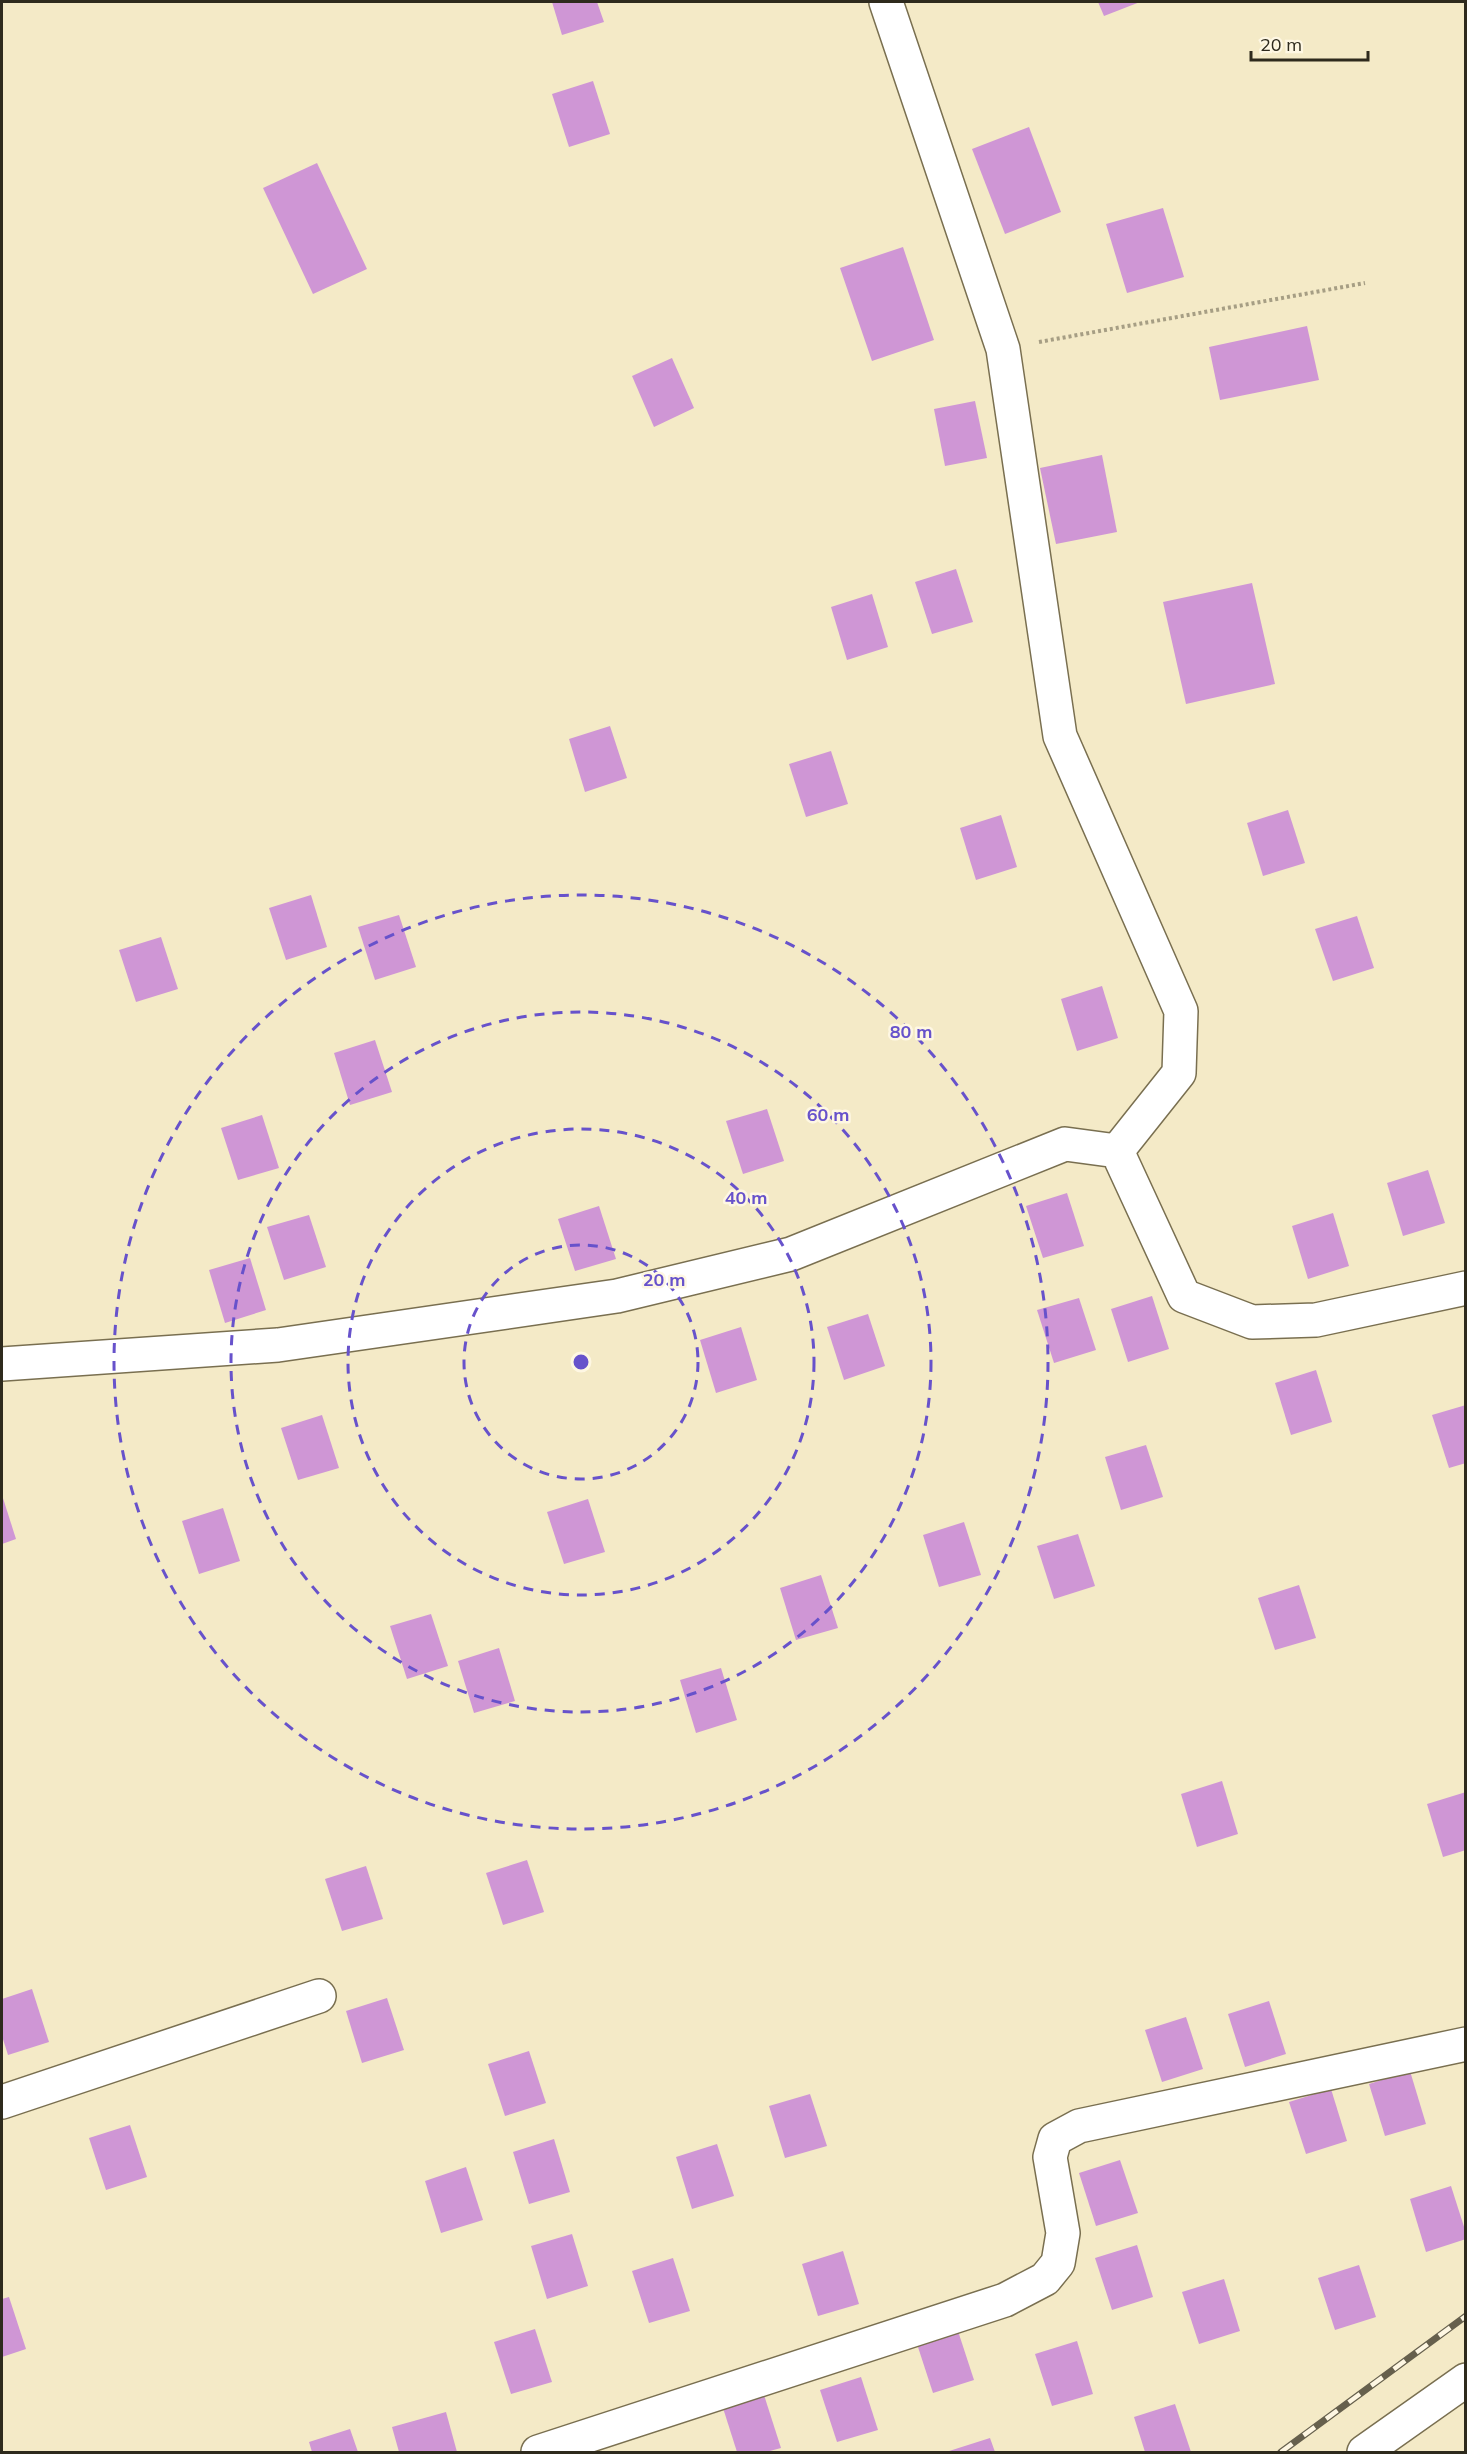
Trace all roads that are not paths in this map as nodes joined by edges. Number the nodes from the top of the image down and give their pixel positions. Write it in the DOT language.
graph roads {
  1 [pos="886,2"];
  2 [pos="1117,1151"];
  3 [pos="1466,1288"];
  4 [pos="2,1364"];
  5 [pos="319,1996"];
  6 [pos="1466,2044"];
  7 [pos="2,2102"];
  8 [pos="1466,2380"];
  9 [pos="538,2452"];
  10 [pos="1364,2452"];
  1 -- 2 [label="street"];
  2 -- 3 [label="street"];
  2 -- 4 [label="street"];
  5 -- 7 [label="street"];
  6 -- 9 [label="street"];
  8 -- 10 [label="street"];
}
